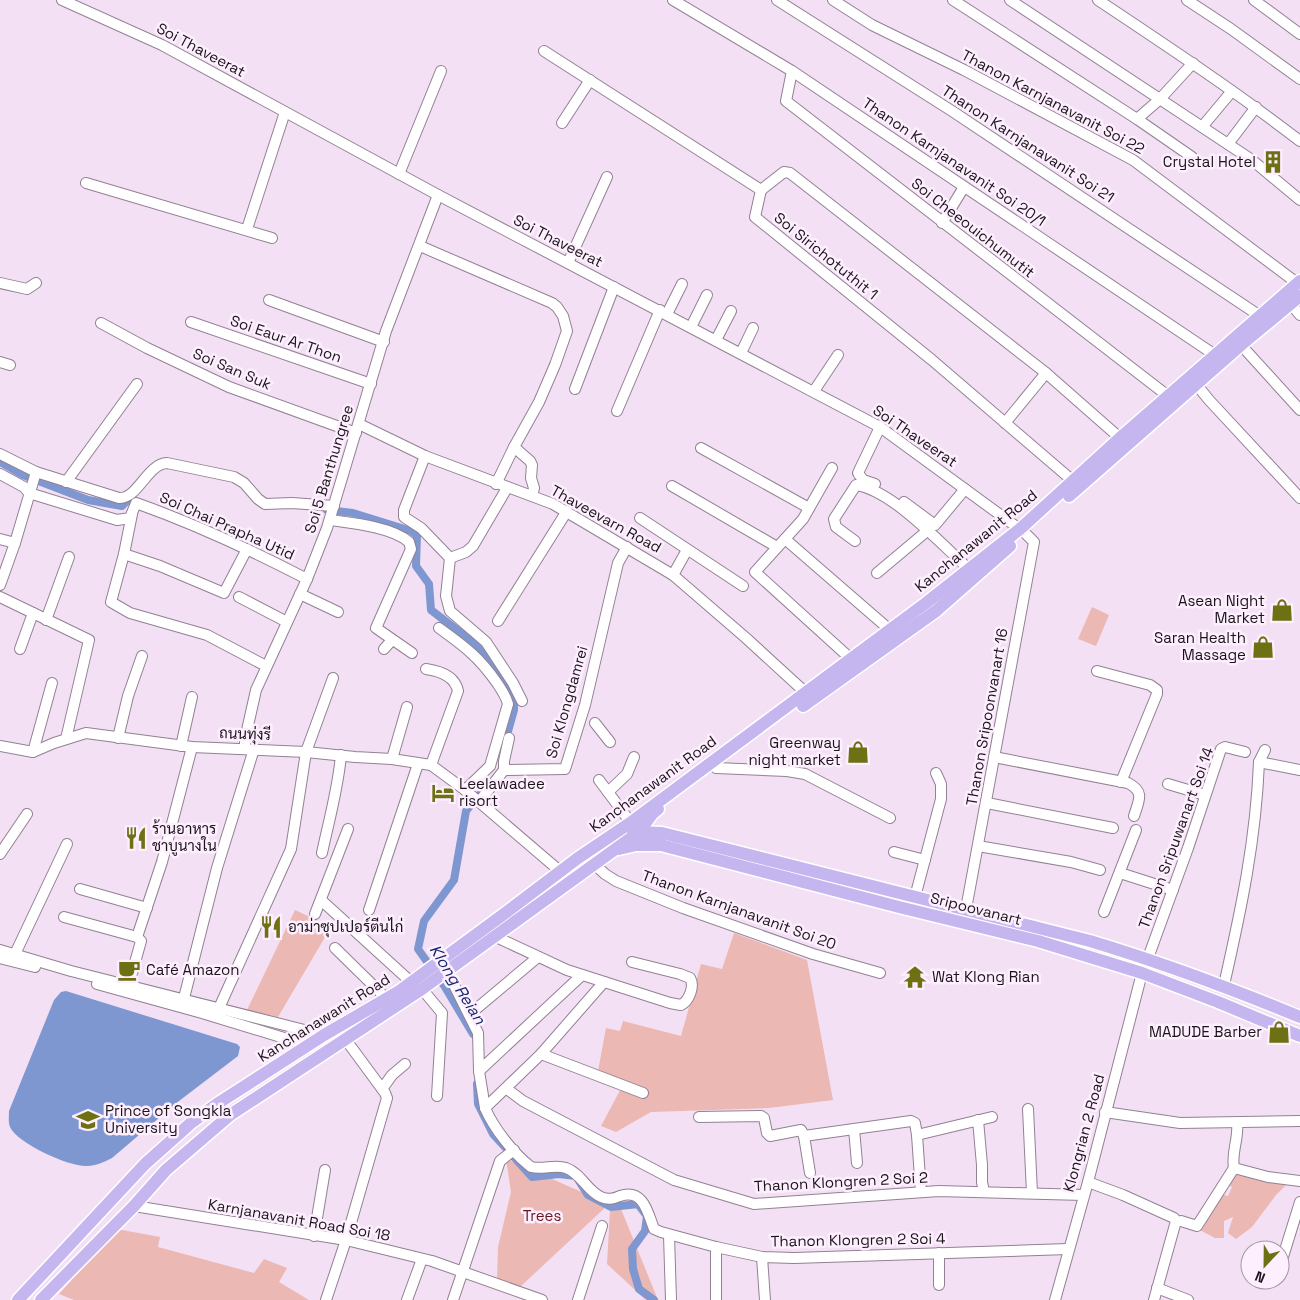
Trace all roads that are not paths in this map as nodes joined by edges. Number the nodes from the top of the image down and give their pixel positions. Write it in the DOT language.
graph roads {
  1 [pos="62,0"];
  2 [pos="673,0"];
  3 [pos="777,0"];
  4 [pos="833,0"];
  5 [pos="953,0"];
  6 [pos="1010,0"];
  7 [pos="1098,0"];
  8 [pos="1187,0"];
  9 [pos="1254,0"];
  10 [pos="1300,34"];
  11 [pos="544,51"];
  12 [pos="1193,63"];
  13 [pos="441,71"];
  14 [pos="792,71"];
  15 [pos="1300,79"];
  16 [pos="590,80"];
  17 [pos="1232,91"];
  18 [pos="1160,99"];
  19 [pos="1256,107"];
  20 [pos="285,112"];
  21 [pos="1137,119"];
  22 [pos="562,123"];
  23 [pos="1202,127"];
  24 [pos="1300,141"];
  25 [pos="1228,144"];
  26 [pos="1192,157"];
  27 [pos="399,174"];
  28 [pos="607,176"];
  29 [pos="86,183"];
  30 [pos="964,187"];
  31 [pos="761,190"];
  32 [pos="438,195"];
  33 [pos="1300,200"];
  34 [pos="942,223"];
  35 [pos="247,229"];
  36 [pos="272,238"];
  37 [pos="420,246"];
  38 [pos="568,263"];
  39 [pos="0,283"];
  40 [pos="36,283"];
  41 [pos="682,284"];
  42 [pos="614,287"];
  43 [pos="1294,292"];
  44 [pos="707,295"];
  45 [pos="270,300"];
  46 [pos="731,311"];
  47 [pos="663,312"];
  48 [pos="1300,315"];
  49 [pos="1260,316"];
  50 [pos="191,322"];
  51 [pos="101,323"];
  52 [pos="691,327"];
  53 [pos="753,328"];
  54 [pos="716,340"];
  55 [pos="1238,341"];
  56 [pos="384,342"];
  57 [pos="741,353"];
  58 [pos="838,355"];
  59 [pos="1215,355"];
  60 [pos="1046,374"];
  61 [pos="137,384"];
  62 [pos="371,384"];
  63 [pos="1196,384"];
  64 [pos="575,389"];
  65 [pos="814,392"];
  66 [pos="1168,396"];
  67 [pos="1300,410"];
  68 [pos="617,412"];
  69 [pos="1005,423"];
  70 [pos="880,427"];
  71 [pos="357,428"];
  72 [pos="1120,438"];
  73 [pos="514,447"];
  74 [pos="701,448"];
  75 [pos="0,454"];
  76 [pos="424,456"];
  77 [pos="832,468"];
  78 [pos="0,474"];
  79 [pos="33,480"];
  80 [pos="1073,481"];
  81 [pos="66,482"];
  82 [pos="496,484"];
  83 [pos="672,486"];
  84 [pos="507,488"];
  85 [pos="965,489"];
  86 [pos="532,496"];
  87 [pos="1300,498"];
  88 [pos="334,506"];
  89 [pos="809,508"];
  90 [pos="567,511"];
  91 [pos="132,514"];
  92 [pos="640,518"];
  93 [pos="330,520"];
  94 [pos="927,531"];
  95 [pos="1022,531"];
  96 [pos="0,539"];
  97 [pos="785,539"];
  98 [pos="855,541"];
  99 [pos="15,543"];
  100 [pos="627,547"];
  101 [pos="777,548"];
  102 [pos="246,549"];
  103 [pos="687,550"];
  104 [pos="124,554"];
  105 [pos="69,557"];
  106 [pos="450,558"];
  107 [pos="969,569"];
  108 [pos="877,573"];
  109 [pos="673,574"];
  110 [pos="307,579"];
  111 [pos="0,585"];
  112 [pos="743,586"];
  113 [pos="300,594"];
  114 [pos="240,597"];
  115 [pos="0,598"];
  116 [pos="338,612"];
  117 [pos="33,613"];
  118 [pos="46,620"];
  119 [pos="498,621"];
  120 [pos="287,622"];
  121 [pos="439,628"];
  122 [pos="890,630"];
  123 [pos="392,640"];
  124 [pos="479,647"];
  125 [pos="20,649"];
  126 [pos="384,649"];
  127 [pos="412,653"];
  128 [pos="142,656"];
  129 [pos="851,659"];
  130 [pos="266,666"];
  131 [pos="426,669"];
  132 [pos="1097,671"];
  133 [pos="333,678"];
  134 [pos="52,683"];
  135 [pos="806,693"];
  136 [pos="192,697"];
  137 [pos="522,701"];
  138 [pos="407,706"];
  139 [pos="595,722"];
  140 [pos="118,738"];
  141 [pos="509,738"];
  142 [pos="66,739"];
  143 [pos="610,742"];
  144 [pos="182,746"];
  145 [pos="192,747"];
  146 [pos="250,749"];
  147 [pos="2,750"];
  148 [pos="1265,750"];
  149 [pos="33,752"];
  150 [pos="306,752"];
  151 [pos="1245,752"];
  152 [pos="341,756"];
  153 [pos="634,757"];
  154 [pos="994,757"];
  155 [pos="392,759"];
  156 [pos="1259,762"];
  157 [pos="418,764"];
  158 [pos="431,765"];
  159 [pos="716,768"];
  160 [pos="504,770"];
  161 [pos="1300,770"];
  162 [pos="936,773"];
  163 [pos="599,780"];
  164 [pos="1121,782"];
  165 [pos="1168,784"];
  166 [pos="608,792"];
  167 [pos="1205,795"];
  168 [pos="472,796"];
  169 [pos="987,803"];
  170 [pos="651,811"];
  171 [pos="27,814"];
  172 [pos="1134,816"];
  173 [pos="890,818"];
  174 [pos="630,823"];
  175 [pos="1113,828"];
  176 [pos="348,829"];
  177 [pos="1136,830"];
  178 [pos="639,832"];
  179 [pos="609,837"];
  180 [pos="662,839"];
  181 [pos="67,844"];
  182 [pos="978,846"];
  183 [pos="614,850"];
  184 [pos="894,852"];
  185 [pos="322,853"];
  186 [pos="0,854"];
  187 [pos="925,860"];
  188 [pos="594,864"];
  189 [pos="1100,870"];
  190 [pos="560,872"];
  191 [pos="1120,873"];
  192 [pos="80,889"];
  193 [pos="885,889"];
  194 [pos="1173,890"];
  195 [pos="915,896"];
  196 [pos="321,900"];
  197 [pos="882,902"];
  198 [pos="147,908"];
  199 [pos="966,909"];
  200 [pos="369,910"];
  201 [pos="1104,912"];
  202 [pos="315,914"];
  203 [pos="64,917"];
  204 [pos="137,937"];
  205 [pos="496,937"];
  206 [pos="335,948"];
  207 [pos="0,950"];
  208 [pos="15,954"];
  209 [pos="538,957"];
  210 [pos="0,958"];
  211 [pos="1148,958"];
  212 [pos="632,962"];
  213 [pos="447,964"];
  214 [pos="880,973"];
  215 [pos="1142,973"];
  216 [pos="582,975"];
  217 [pos="604,982"];
  218 [pos="419,983"];
  219 [pos="129,984"];
  220 [pos="1224,985"];
  221 [pos="455,987"];
  222 [pos="387,999"];
  223 [pos="183,1003"];
  224 [pos="219,1008"];
  225 [pos="470,1014"];
  226 [pos="1300,1017"];
  227 [pos="324,1035"];
  228 [pos="1300,1036"];
  229 [pos="346,1040"];
  230 [pos="307,1045"];
  231 [pos="334,1048"];
  232 [pos="541,1054"];
  233 [pos="317,1059"];
  234 [pos="405,1064"];
  235 [pos="478,1071"];
  236 [pos="382,1089"];
  237 [pos="507,1089"];
  238 [pos="643,1093"];
  239 [pos="437,1096"];
  240 [pos="485,1108"];
  241 [pos="1028,1109"];
  242 [pos="1105,1112"];
  243 [pos="699,1117"];
  244 [pos="992,1117"];
  245 [pos="978,1120"];
  246 [pos="1300,1121"];
  247 [pos="1237,1123"];
  248 [pos="854,1129"];
  249 [pos="917,1135"];
  250 [pos="804,1136"];
  251 [pos="513,1150"];
  252 [pos="857,1163"];
  253 [pos="1234,1168"];
  254 [pos="325,1170"];
  255 [pos="810,1173"];
  256 [pos="1300,1181"];
  257 [pos="1088,1182"];
  258 [pos="921,1192"];
  259 [pos="984,1192"];
  260 [pos="1032,1193"];
  261 [pos="1084,1195"];
  262 [pos="1300,1202"];
  263 [pos="134,1206"];
  264 [pos="1181,1221"];
  265 [pos="602,1226"];
  266 [pos="669,1235"];
  267 [pos="314,1236"];
  268 [pos="346,1240"];
  269 [pos="1288,1240"];
  270 [pos="716,1247"];
  271 [pos="1068,1249"];
  272 [pos="938,1253"];
  273 [pos="762,1257"];
  274 [pos="422,1259"];
  275 [pos="463,1272"];
  276 [pos="939,1285"];
  277 [pos="1157,1288"];
  278 [pos="522,1297"];
  279 [pos="18,1300"];
  280 [pos="41,1300"];
  281 [pos="326,1300"];
  282 [pos="407,1300"];
  283 [pos="453,1300"];
  284 [pos="542,1300"];
  285 [pos="578,1300"];
  286 [pos="671,1300"];
  287 [pos="716,1300"];
  288 [pos="765,1300"];
  289 [pos="1055,1300"];
  290 [pos="1154,1300"];
  291 [pos="1188,1300"];
  1 -- 20 [label="street, Soi Thaveerat"];
  2 -- 14 [label="street, Thanon Karnjanavanit Soi 20/1"];
  3 -- 49 [label="street, Thanon Karnjanavanit Soi 21"];
  4 -- 43 [label="street, Thanon Karnjanavanit Soi 22"];
  5 -- 21 [label="street"];
  6 -- 18 [label="street"];
  7 -- 12 [label="street"];
  8 -- 15 [label="street"];
  9 -- 10 [label="street"];
  11 -- 16 [label="street"];
  12 -- 17 [label="street"];
  12 -- 18 [label="street"];
  13 -- 27 [label="street"];
  14 -- 30 [label="street, Thanon Karnjanavanit Soi 20/1"];
  14 -- 34 [label="street, Soi Cheeouichumutit"];
  16 -- 22 [label="street"];
  16 -- 31 [label="street"];
  17 -- 19 [label="street"];
  17 -- 23 [label="street"];
  18 -- 21 [label="street"];
  18 -- 23 [label="street"];
  19 -- 24 [label="street"];
  19 -- 25 [label="street"];
  20 -- 27 [label="street, Soi Thaveerat"];
  20 -- 35 [label="street"];
  21 -- 26 [label="street"];
  23 -- 25 [label="street"];
  25 -- 33 [label="street"];
  27 -- 32 [label="street, Soi Thaveerat"];
  28 -- 38 [label="street"];
  29 -- 35 [label="street"];
  30 -- 34 [label="street"];
  30 -- 59 [label="street, Thanon Karnjanavanit Soi 20/1"];
  31 -- 60 [label="street"];
  31 -- 69 [label="street, Soi Sirichotuthit 1"];
  32 -- 37 [label="street, Soi 5 Banthungree"];
  32 -- 38 [label="street, Soi Thaveerat"];
  34 -- 66 [label="street, Soi Cheeouichumutit"];
  35 -- 36 [label="street"];
  37 -- 56 [label="street, Soi 5 Banthungree"];
  37 -- 73 [label="street"];
  38 -- 42 [label="street, Soi Thaveerat"];
  39 -- 40 [label="street"];
  41 -- 47 [label="street"];
  42 -- 47 [label="street, Soi Thaveerat"];
  42 -- 64 [label="street"];
  43 -- 48 [label="street, Thanon Karnjanavanit Soi 22"];
  43 -- 49 [label="main road, Kanchanawanit Road"];
  43 -- 55 [label="main road, Kanchanawanit Road"];
  44 -- 52 [label="street"];
  45 -- 56 [label="street"];
  46 -- 54 [label="street"];
  47 -- 52 [label="street, Soi Thaveerat"];
  47 -- 68 [label="street"];
  49 -- 55 [label="main road, Kanchanawanit Road"];
  50 -- 62 [label="street, Soi Eaur Ar Thon"];
  51 -- 71 [label="street, Soi San Suk"];
  52 -- 54 [label="street, Soi Thaveerat"];
  53 -- 57 [label="street"];
  54 -- 57 [label="street, Soi Thaveerat"];
  55 -- 59 [label="main road, Kanchanawanit Road"];
  55 -- 63 [label="main road, Kanchanawanit Road"];
  55 -- 67 [label="street"];
  56 -- 62 [label="street, Soi 5 Banthungree"];
  57 -- 65 [label="street, Soi Thaveerat"];
  58 -- 65 [label="street"];
  59 -- 66 [label="main road, Kanchanawanit Road"];
  60 -- 69 [label="street"];
  60 -- 72 [label="street"];
  61 -- 81 [label="street"];
  62 -- 71 [label="street, Soi 5 Banthungree"];
  63 -- 87 [label="street"];
  63 -- 95 [label="main road, Kanchanawanit Road"];
  65 -- 70 [label="street, Soi Thaveerat"];
  66 -- 72 [label="main road, Kanchanawanit Road"];
  69 -- 80 [label="street, Soi Sirichotuthit 1"];
  70 -- 85 [label="street, Soi Thaveerat"];
  70 -- 85 [label="street"];
  71 -- 76 [label="street, Thaveevarn Road"];
  71 -- 88 [label="street, Soi 5 Banthungree"];
  72 -- 80 [label="main road, Kanchanawanit Road"];
  73 -- 82 [label="street"];
  73 -- 86 [label="street"];
  74 -- 89 [label="street"];
  75 -- 79 [label="street"];
  76 -- 82 [label="street, Thaveevarn Road"];
  76 -- 106 [label="street"];
  77 -- 89 [label="street"];
  78 -- 79 [label="street"];
  79 -- 81 [label="street"];
  79 -- 91 [label="street, Soi Chai Prapha Utid"];
  79 -- 99 [label="street"];
  80 -- 95 [label="main road, Kanchanawanit Road"];
  81 -- 88 [label="street"];
  82 -- 84 [label="street, Thaveevarn Road"];
  83 -- 101 [label="street"];
  84 -- 86 [label="street, Thaveevarn Road"];
  84 -- 106 [label="street"];
  85 -- 95 [label="street, Soi Thaveerat"];
  86 -- 90 [label="street, Thaveevarn Road"];
  88 -- 93 [label="street, Soi 5 Banthungree"];
  89 -- 97 [label="street"];
  90 -- 100 [label="street, Thaveevarn Road"];
  90 -- 119 [label="street"];
  91 -- 102 [label="street, Soi Chai Prapha Utid"];
  91 -- 104 [label="street"];
  92 -- 103 [label="street"];
  93 -- 110 [label="street, Soi 5 Banthungree"];
  93 -- 123 [label="street"];
  94 -- 98 [label="street"];
  94 -- 107 [label="street"];
  94 -- 108 [label="street"];
  95 -- 107 [label="main road, Kanchanawanit Road"];
  95 -- 154 [label="street, Thanon Sripoonvanart 16"];
  95 -- 159 [label="main road, Kanchanawanit Road"];
  96 -- 99 [label="street"];
  97 -- 101 [label="street"];
  97 -- 122 [label="street"];
  99 -- 111 [label="street"];
  100 -- 109 [label="street, Thaveevarn Road"];
  100 -- 160 [label="street, Soi Klongdamrei"];
  101 -- 129 [label="street"];
  102 -- 104 [label="street"];
  102 -- 110 [label="street, Soi Chai Prapha Utid"];
  103 -- 109 [label="street"];
  103 -- 112 [label="street"];
  104 -- 130 [label="street"];
  105 -- 118 [label="street"];
  106 -- 124 [label="street"];
  107 -- 122 [label="main road, Kanchanawanit Road"];
  109 -- 135 [label="street, Thaveevarn Road"];
  110 -- 113 [label="street, Soi 5 Banthungree"];
  113 -- 116 [label="street"];
  113 -- 120 [label="street, Soi 5 Banthungree"];
  114 -- 120 [label="street"];
  115 -- 117 [label="street"];
  117 -- 118 [label="street"];
  117 -- 125 [label="street"];
  118 -- 142 [label="street"];
  120 -- 130 [label="street, Soi 5 Banthungree"];
  121 -- 124 [label="street"];
  122 -- 129 [label="main road, Kanchanawanit Road"];
  123 -- 126 [label="street"];
  123 -- 127 [label="street"];
  124 -- 137 [label="street"];
  124 -- 168 [label="street"];
  128 -- 140 [label="street"];
  129 -- 135 [label="main road, Kanchanawanit Road"];
  130 -- 146 [label="street, Soi 5 Banthungree"];
  131 -- 158 [label="street"];
  132 -- 164 [label="street"];
  133 -- 150 [label="street"];
  134 -- 149 [label="street"];
  135 -- 170 [label="main road, Kanchanawanit Road"];
  136 -- 144 [label="street"];
  138 -- 155 [label="street"];
  139 -- 143 [label="street"];
  140 -- 142 [label="street, ถนนทุ่งรี"];
  140 -- 144 [label="street, ถนนทุ่งรี"];
  141 -- 160 [label="street"];
  142 -- 149 [label="street, ถนนทุ่งรี"];
  144 -- 145 [label="street, ถนนทุ่งรี"];
  145 -- 146 [label="street, ถนนทุ่งรี"];
  145 -- 198 [label="street"];
  146 -- 150 [label="street, ถนนทุ่งรี"];
  146 -- 223 [label="street, Soi 5 Banthungree"];
  147 -- 149 [label="street, ถนนทุ่งรี"];
  148 -- 156 [label="street"];
  150 -- 152 [label="street, ถนนทุ่งรี"];
  150 -- 224 [label="street"];
  151 -- 167 [label="street, Thanon Sripuwanart Soi 14"];
  152 -- 155 [label="street, ถนนทุ่งรี"];
  152 -- 185 [label="street"];
  153 -- 166 [label="street"];
  154 -- 164 [label="street"];
  154 -- 169 [label="street, Thanon Sripoonvanart 16"];
  155 -- 157 [label="street, ถนนทุ่งรี"];
  156 -- 161 [label="street"];
  156 -- 220 [label="street"];
  157 -- 158 [label="street, ถนนทุ่งรี"];
  157 -- 200 [label="street"];
  158 -- 168 [label="street"];
  159 -- 170 [label="main road, Kanchanawanit Road"];
  159 -- 173 [label="street"];
  160 -- 168 [label="street"];
  162 -- 187 [label="street"];
  163 -- 166 [label="street"];
  164 -- 172 [label="street"];
  165 -- 167 [label="street"];
  166 -- 174 [label="street"];
  167 -- 194 [label="street, Thanon Sripuwanart Soi 14"];
  168 -- 190 [label="street"];
  169 -- 175 [label="street"];
  169 -- 182 [label="street, Thanon Sripoonvanart 16"];
  170 -- 174 [label="main road, Kanchanawanit Road"];
  170 -- 178 [label="main road"];
  170 -- 180 [label="main road"];
  171 -- 186 [label="street"];
  174 -- 178 [label="street"];
  174 -- 179 [label="main road, Kanchanawanit Road"];
  176 -- 196 [label="street"];
  177 -- 191 [label="street"];
  178 -- 179 [label="main road, Sripoovanart"];
  178 -- 180 [label="main road, Sripoovanart"];
  178 -- 183 [label="main road, Kanchanawanit Road"];
  179 -- 190 [label="main road, Kanchanawanit Road"];
  180 -- 183 [label="main road"];
  180 -- 193 [label="main road, Sripoovanart"];
  180 -- 197 [label="main road, Sripoovanart"];
  181 -- 208 [label="street"];
  182 -- 189 [label="street"];
  182 -- 199 [label="street, Thanon Sripoonvanart 16"];
  183 -- 188 [label="main road, Kanchanawanit Road"];
  184 -- 187 [label="street"];
  187 -- 195 [label="street"];
  188 -- 205 [label="main road, Kanchanawanit Road"];
  188 -- 214 [label="street, Thanon Karnjanavanit Soi 20"];
  190 -- 213 [label="main road, Kanchanawanit Road"];
  191 -- 194 [label="street"];
  191 -- 201 [label="street"];
  192 -- 198 [label="street"];
  193 -- 195 [label="main road, Sripoovanart"];
  193 -- 197 [label="main road"];
  194 -- 211 [label="street, Thanon Sripuwanart Soi 14"];
  195 -- 199 [label="main road, Sripoovanart"];
  196 -- 202 [label="street"];
  196 -- 218 [label="street"];
  197 -- 215 [label="main road, Sripoovanart"];
  198 -- 204 [label="street"];
  199 -- 211 [label="main road, Sripoovanart"];
  203 -- 204 [label="street"];
  204 -- 219 [label="street"];
  205 -- 209 [label="street"];
  205 -- 213 [label="main road, Kanchanawanit Road"];
  206 -- 222 [label="street"];
  207 -- 208 [label="street"];
  208 -- 219 [label="street"];
  209 -- 216 [label="street"];
  209 -- 225 [label="street"];
  210 -- 223 [label="street"];
  211 -- 215 [label="main road"];
  211 -- 220 [label="main road, Sripoovanart"];
  212 -- 217 [label="street"];
  213 -- 218 [label="main road, Kanchanawanit Road"];
  215 -- 228 [label="main road, Sripoovanart"];
  215 -- 242 [label="street, Klongrian 2 Road"];
  216 -- 217 [label="street"];
  216 -- 235 [label="street"];
  217 -- 232 [label="street"];
  218 -- 222 [label="main road, Kanchanawanit Road"];
  218 -- 229 [label="main road, Kanchanawanit Road"];
  218 -- 239 [label="street"];
  219 -- 223 [label="street"];
  220 -- 226 [label="main road, Sripoovanart"];
  221 -- 225 [label="street"];
  222 -- 227 [label="main road, Kanchanawanit Road"];
  223 -- 224 [label="street"];
  223 -- 230 [label="street"];
  224 -- 227 [label="street"];
  225 -- 235 [label="street"];
  227 -- 230 [label="main road, Kanchanawanit Road"];
  227 -- 231 [label="main road"];
  229 -- 231 [label="main road, Kanchanawanit Road"];
  229 -- 236 [label="street"];
  230 -- 233 [label="main road"];
  230 -- 279 [label="main road, Kanchanawanit Road"];
  231 -- 233 [label="main road, Kanchanawanit Road"];
  232 -- 237 [label="street"];
  232 -- 238 [label="street"];
  233 -- 263 [label="main road, Kanchanawanit Road"];
  234 -- 236 [label="street"];
  235 -- 240 [label="street"];
  236 -- 268 [label="street"];
  237 -- 240 [label="street"];
  237 -- 258 [label="street, Thanon Klongren 2 Soi 2"];
  240 -- 251 [label="street"];
  241 -- 260 [label="street"];
  242 -- 247 [label="street"];
  242 -- 257 [label="street, Klongrian 2 Road"];
  243 -- 250 [label="street"];
  244 -- 245 [label="street"];
  245 -- 249 [label="street"];
  245 -- 259 [label="street"];
  246 -- 247 [label="street"];
  247 -- 253 [label="street"];
  248 -- 249 [label="street"];
  248 -- 250 [label="street"];
  248 -- 252 [label="street"];
  249 -- 258 [label="street"];
  250 -- 255 [label="street"];
  251 -- 266 [label="street, Thanon Klongren 2 Soi 4"];
  251 -- 275 [label="street"];
  253 -- 256 [label="street"];
  253 -- 264 [label="street"];
  254 -- 267 [label="street"];
  257 -- 261 [label="street, Klongrian 2 Road"];
  257 -- 277 [label="street"];
  258 -- 259 [label="street, Thanon Klongren 2 Soi 2"];
  259 -- 260 [label="street, Thanon Klongren 2 Soi 2"];
  260 -- 261 [label="street, Thanon Klongren 2 Soi 2"];
  261 -- 271 [label="street, Klongrian 2 Road"];
  262 -- 269 [label="street"];
  263 -- 267 [label="street, Karnjanavanit Road Soi 18"];
  263 -- 280 [label="main road, Kanchanawanit Road"];
  265 -- 285 [label="street"];
  266 -- 270 [label="street, Thanon Klongren 2 Soi 4"];
  266 -- 286 [label="street"];
  267 -- 268 [label="street, Karnjanavanit Road Soi 18"];
  268 -- 274 [label="street, Karnjanavanit Road Soi 18"];
  268 -- 281 [label="street"];
  270 -- 273 [label="street, Thanon Klongren 2 Soi 4"];
  270 -- 287 [label="street"];
  271 -- 272 [label="street, Thanon Klongren 2 Soi 4"];
  271 -- 289 [label="street, Klongrian 2 Road"];
  272 -- 273 [label="street, Thanon Klongren 2 Soi 4"];
  272 -- 276 [label="street"];
  273 -- 288 [label="street"];
  274 -- 275 [label="street, Karnjanavanit Road Soi 18"];
  274 -- 282 [label="street"];
  275 -- 278 [label="street, Karnjanavanit Road Soi 18"];
  275 -- 283 [label="street"];
  277 -- 290 [label="street"];
  277 -- 291 [label="street"];
  278 -- 284 [label="street, Karnjanavanit Road Soi 18"];
}
